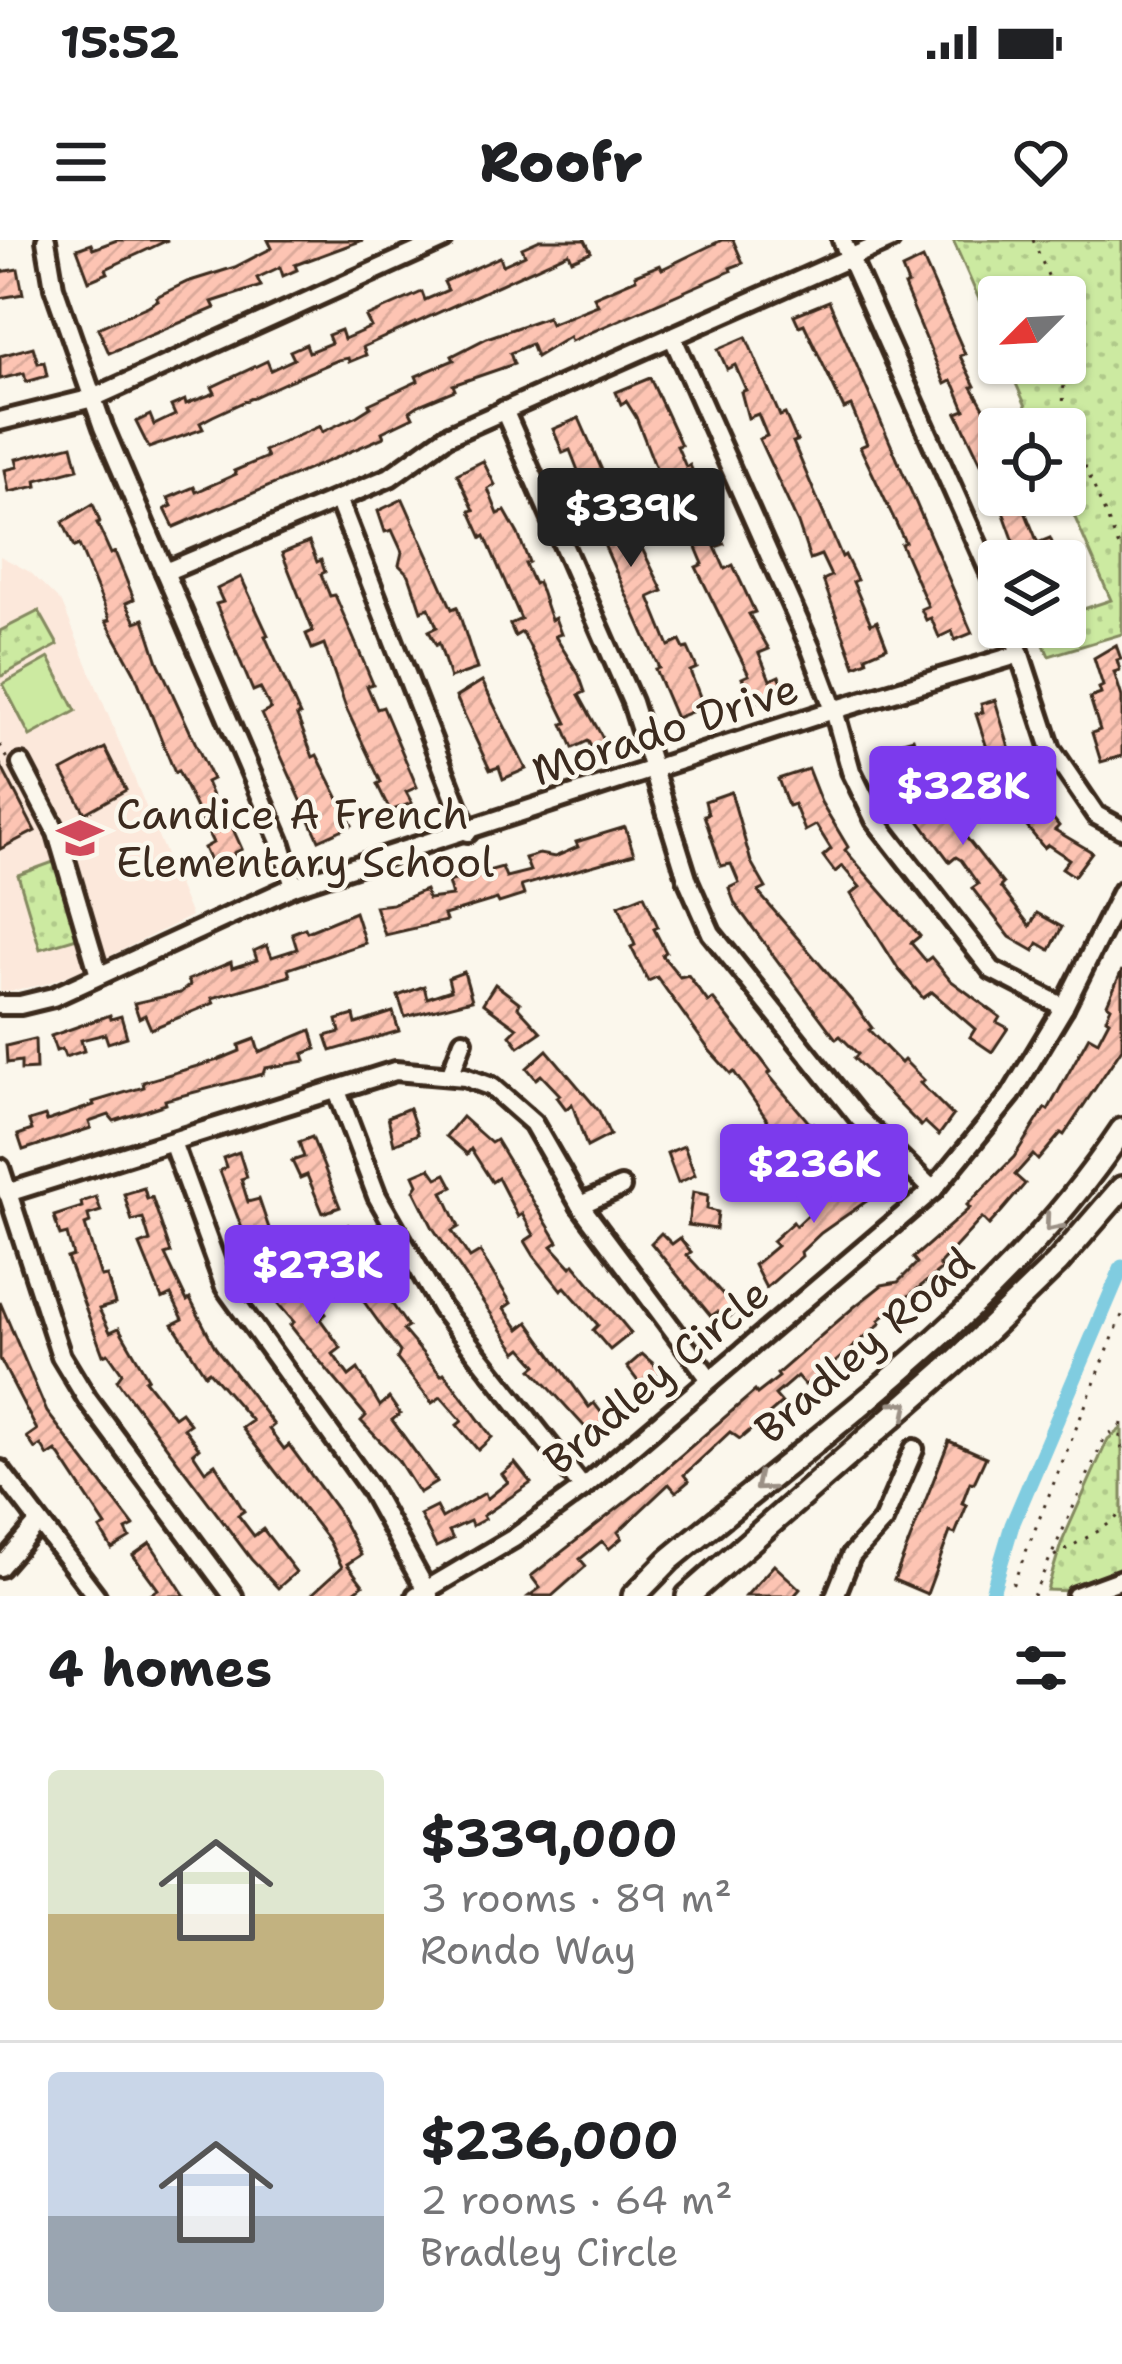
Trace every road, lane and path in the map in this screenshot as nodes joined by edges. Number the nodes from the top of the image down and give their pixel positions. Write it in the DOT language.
graph roads {
  1 [pos="46,240"];
  2 [pos="443,240"];
  3 [pos="890,240"];
  4 [pos="1033,240"];
  5 [pos="845,248"];
  6 [pos="1048,276"];
  7 [pos="672,336"];
  8 [pos="1064,384"];
  9 [pos="93,398"];
  10 [pos="504,410"];
  11 [pos="0,421"];
  12 [pos="338,499"];
  13 [pos="978,546"];
  14 [pos="1122,554"];
  15 [pos="165,572"];
  16 [pos="1018,648"];
  17 [pos="1020,654"];
  18 [pos="835,710"];
  19 [pos="21,764"];
  20 [pos="651,770"];
  21 [pos="1122,830"];
  22 [pos="468,832"];
  23 [pos="294,886"];
  24 [pos="1122,891"];
  25 [pos="98,976"];
  26 [pos="0,1005"];
  27 [pos="1064,1007"];
  28 [pos="463,1041"];
  29 [pos="451,1073"];
  30 [pos="337,1091"];
  31 [pos="1122,1130"];
  32 [pos="172,1142"];
  33 [pos="0,1168"];
  34 [pos="621,1187"];
  35 [pos="1122,1188"];
  36 [pos="933,1190"];
  37 [pos="7,1193"];
  38 [pos="580,1205"];
  39 [pos="1122,1315"];
  40 [pos="709,1378"];
  41 [pos="1121,1425"];
  42 [pos="1122,1448"];
  43 [pos="914,1449"];
  44 [pos="0,1470"];
  45 [pos="583,1488"];
  46 [pos="1122,1513"];
  47 [pos="40,1522"];
  48 [pos="1052,1557"];
  49 [pos="0,1567"];
  50 [pos="1122,1579"];
  51 [pos="424,1594"];
  52 [pos="96,1596"];
  53 [pos="232,1596"];
  54 [pos="634,1596"];
  55 [pos="688,1596"];
  56 [pos="836,1596"];
  57 [pos="1007,1596"];
  58 [pos="1033,1596"];
  59 [pos="1076,1596"];
  1 -- 9 [label="street"];
  2 -- 9 [label="street"];
  3 -- 5 [label="street"];
  4 -- 6 [label="path"];
  5 -- 7 [label="street"];
  5 -- 13 [label="street"];
  7 -- 10 [label="street"];
  7 -- 18 [label="street"];
  8 -- 14 [label="path"];
  9 -- 11 [label="street"];
  9 -- 15 [label="street"];
  10 -- 12 [label="street"];
  10 -- 20 [label="street"];
  12 -- 15 [label="street"];
  12 -- 22 [label="street"];
  15 -- 23 [label="street"];
  16 -- 17 [label="street"];
  17 -- 18 [label="street, Morado Drive"];
  17 -- 21 [label="street"];
  18 -- 20 [label="street, Morado Drive"];
  18 -- 27 [label="street"];
  19 -- 25 [label="street"];
  20 -- 22 [label="street, Morado Drive"];
  20 -- 36 [label="street"];
  22 -- 23 [label="street, Morado Drive"];
  23 -- 25 [label="street, Morado Drive"];
  24 -- 27 [label="street, Bradley Circle"];
  25 -- 26 [label="street, Morado Drive"];
  27 -- 36 [label="street, Bradley Circle"];
  28 -- 29 [label="street"];
  29 -- 30 [label="street"];
  29 -- 38 [label="street"];
  30 -- 32 [label="street"];
  30 -- 45 [label="street"];
  31 -- 54 [label="main road, Bradley Road, one-way"];
  32 -- 37 [label="street"];
  32 -- 51 [label="street"];
  33 -- 37 [label="street"];
  34 -- 38 [label="street"];
  55 -- 35 [label="main road, Bradley Road, one-way"];
  36 -- 40 [label="street, Bradley Circle"];
  37 -- 53 [label="street"];
  38 -- 40 [label="street"];
  39 -- 57 [label="path"];
  40 -- 45 [label="street, Bradley Circle"];
  41 -- 42 [label="path"];
  41 -- 48 [label="path"];
  43 -- 56 [label="street"];
  44 -- 47 [label="street"];
  45 -- 51 [label="street, Bradley Circle"];
  46 -- 48 [label="path"];
  47 -- 49 [label="street"];
  47 -- 52 [label="street"];
  48 -- 58 [label="path"];
  50 -- 59 [label="street"];
}
